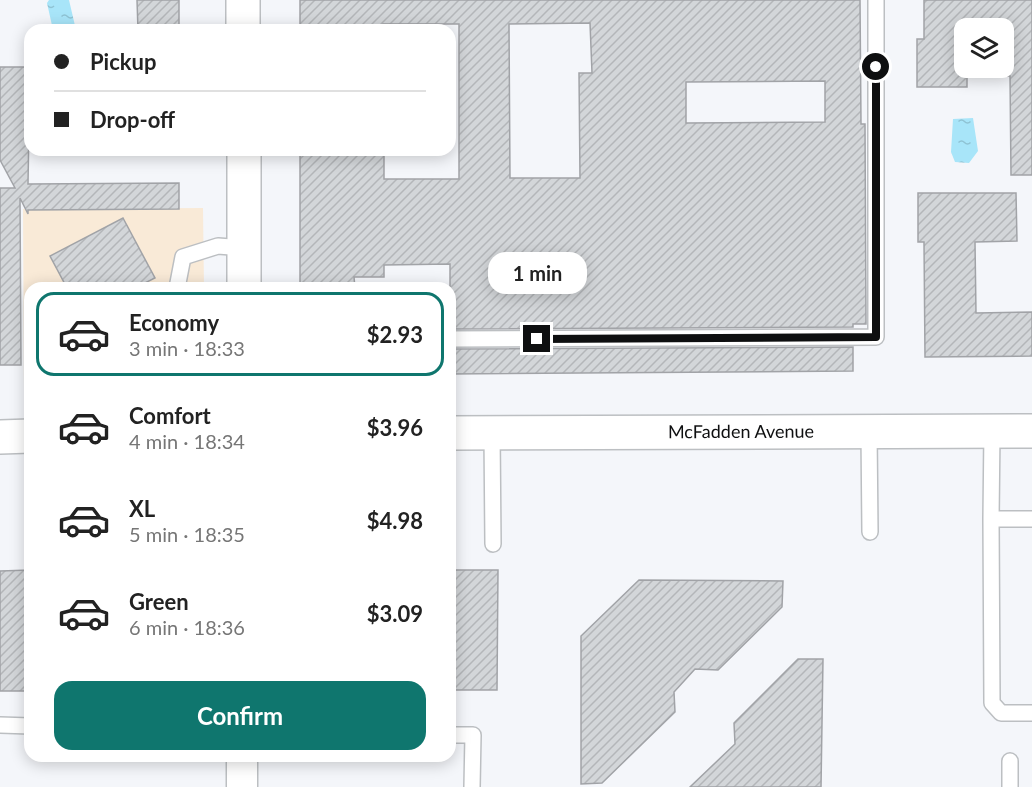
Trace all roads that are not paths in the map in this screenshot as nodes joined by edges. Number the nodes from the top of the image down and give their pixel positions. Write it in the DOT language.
graph roads {
  1 [pos="243,0"];
  2 [pos="876,0"];
  3 [pos="243,24"];
  4 [pos="244,156"];
  5 [pos="244,248"];
  6 [pos="178,282"];
  7 [pos="244,282"];
  8 [pos="456,339"];
  9 [pos="992,431"];
  10 [pos="1032,431"];
  11 [pos="869,432"];
  12 [pos="456,433"];
  13 [pos="492,433"];
  14 [pos="24,436"];
  15 [pos="0,437"];
  16 [pos="991,519"];
  17 [pos="1032,519"];
  18 [pos="870,532"];
  19 [pos="493,544"];
  20 [pos="1032,713"];
  21 [pos="0,725"];
  22 [pos="24,726"];
  23 [pos="456,735"];
  24 [pos="1010,761"];
  25 [pos="242,762"];
  26 [pos="242,787"];
  27 [pos="472,787"];
  28 [pos="1010,787"];
  1 -- 3 [label="main road"];
  2 -- 8 [label="lane"];
  4 -- 5 [label="main road"];
  5 -- 6 [label="lane"];
  5 -- 7 [label="main road"];
  9 -- 10 [label="main road, McFadden Avenue"];
  9 -- 11 [label="main road, McFadden Avenue"];
  9 -- 16 [label="lane"];
  11 -- 13 [label="main road, McFadden Avenue"];
  11 -- 18 [label="lane"];
  12 -- 13 [label="main road, McFadden Avenue"];
  13 -- 19 [label="lane"];
  14 -- 15 [label="main road"];
  16 -- 17 [label="lane"];
  16 -- 20 [label="lane"];
  21 -- 22 [label="lane"];
  23 -- 27 [label="lane"];
  24 -- 28 [label="lane"];
  25 -- 26 [label="street"];
}
